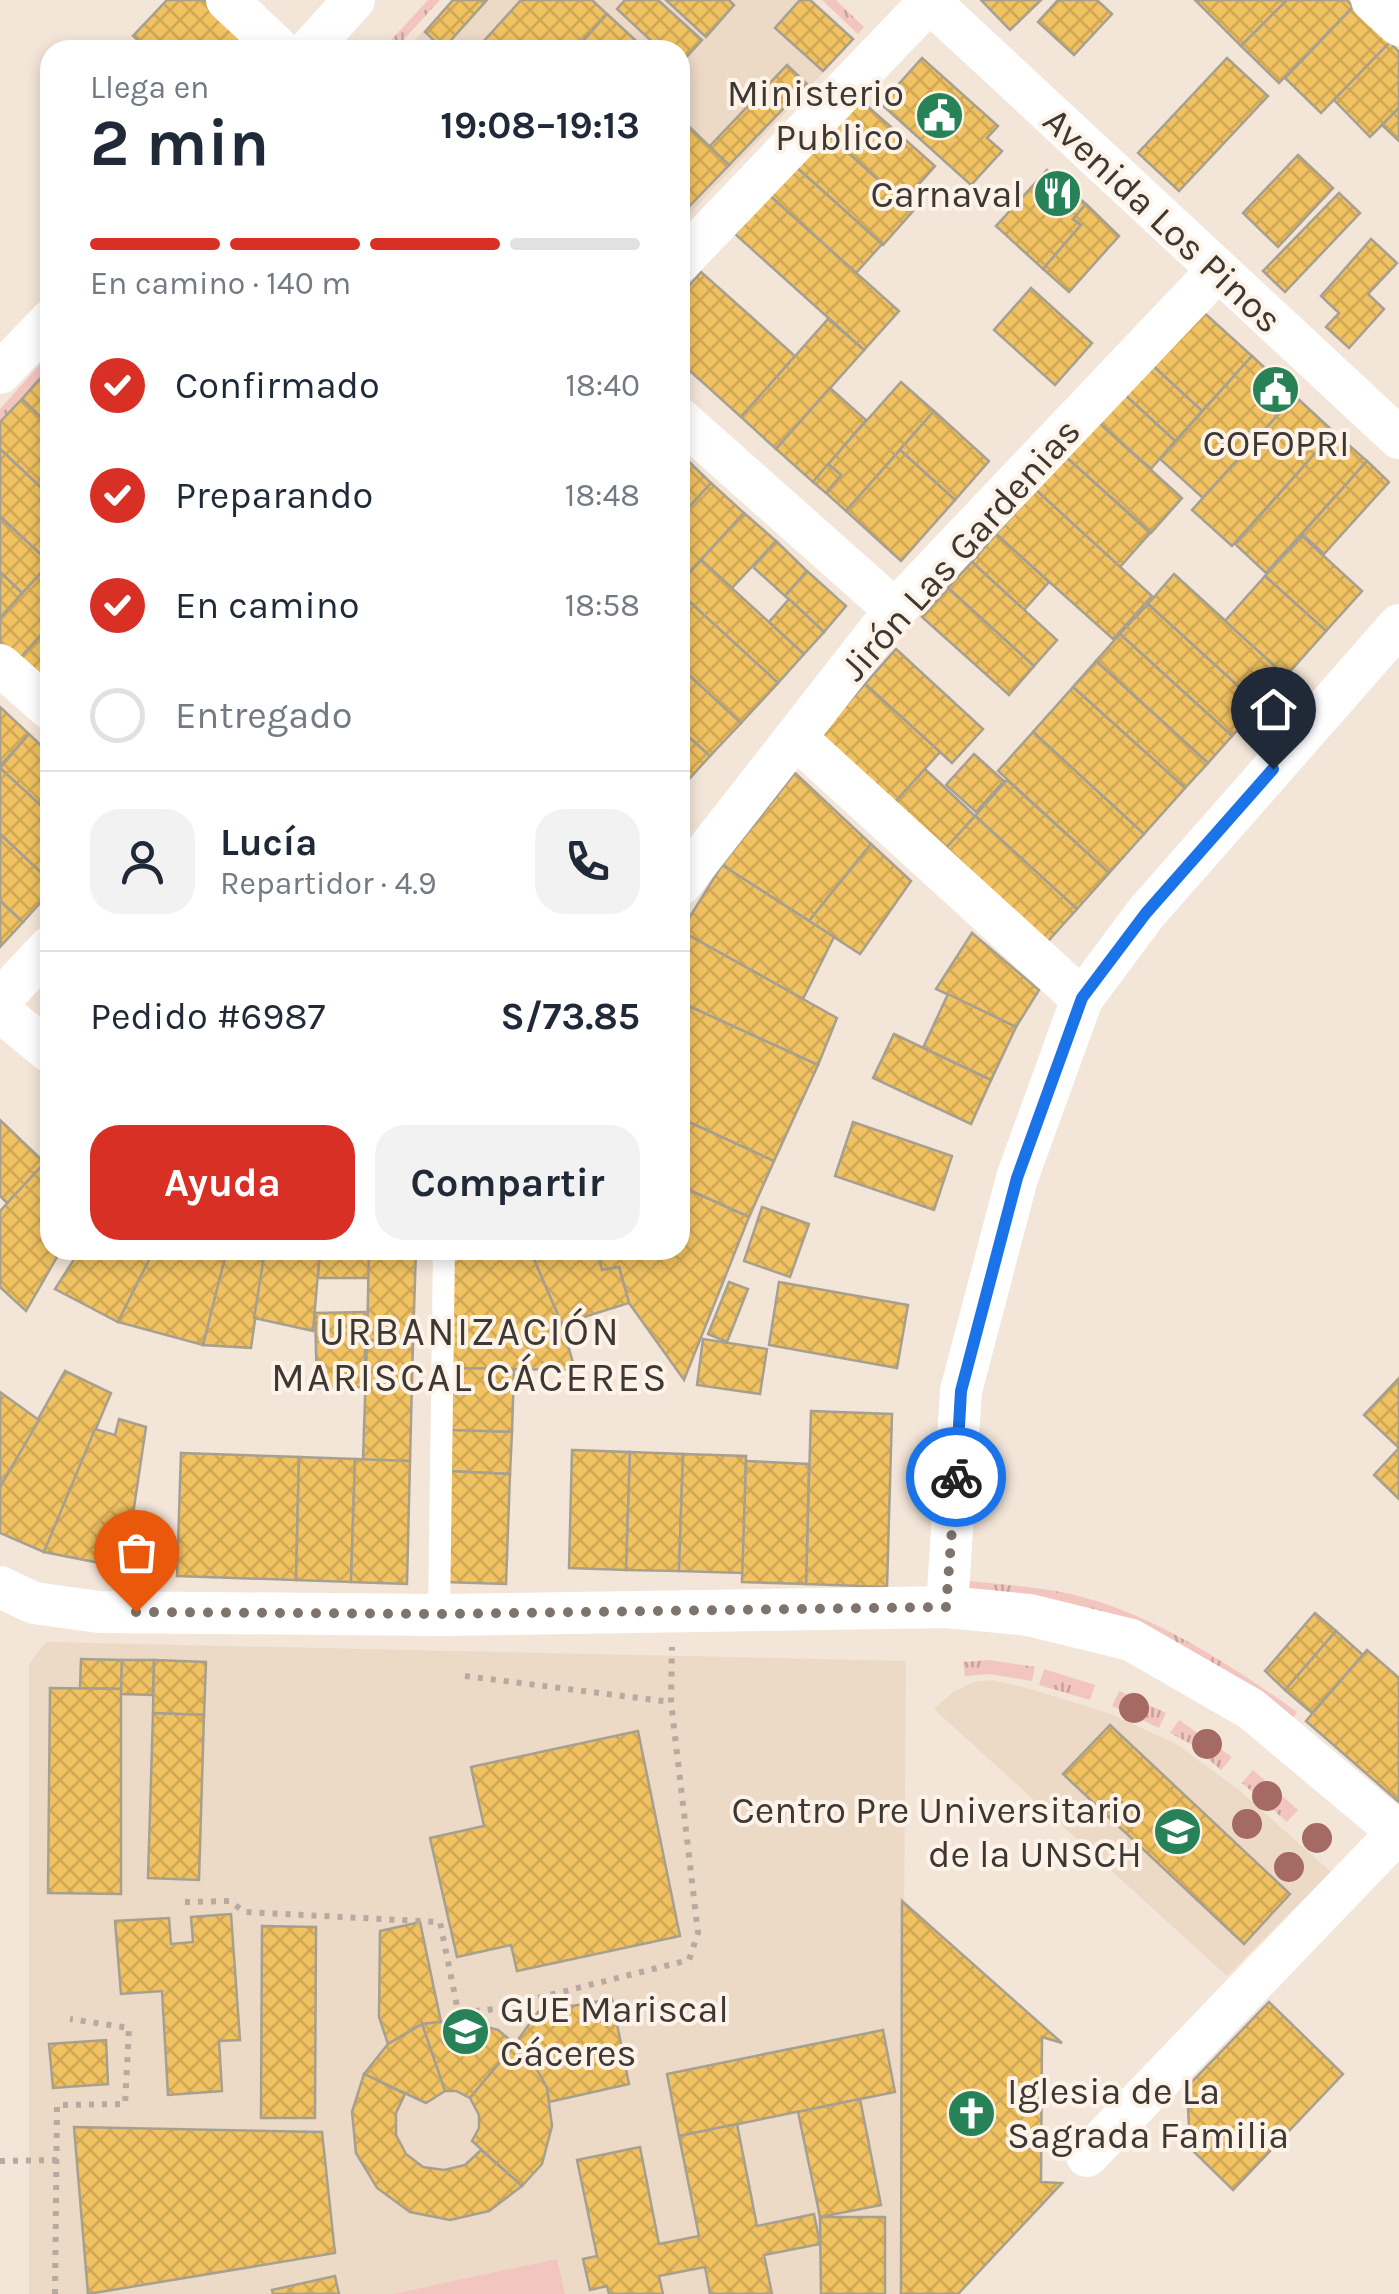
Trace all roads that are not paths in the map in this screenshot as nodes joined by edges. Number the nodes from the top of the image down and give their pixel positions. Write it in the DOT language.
graph roads {
  1 [pos="227,0"];
  2 [pos="354,0"];
  3 [pos="929,0"];
  4 [pos="1372,0"];
  5 [pos="1399,25"];
  6 [pos="269,40"];
  7 [pos="319,40"];
  8 [pos="690,251"];
  9 [pos="1216,272"];
  10 [pos="40,332"];
  11 [pos="0,374"];
  12 [pos="690,428"];
  13 [pos="1399,438"];
  14 [pos="895,610"];
  15 [pos="1399,625"];
  16 [pos="0,665"];
  17 [pos="40,701"];
  18 [pos="796,738"];
  19 [pos="690,872"];
  20 [pos="40,958"];
  21 [pos="1082,998"];
  22 [pos="0,1000"];
  23 [pos="0,1011"];
  24 [pos="40,1044"];
  25 [pos="444,1260"];
  26 [pos="0,1587"];
  27 [pos="946,1607"];
  28 [pos="439,1614"];
  29 [pos="1399,1832"];
  30 [pos="1088,2156"];
  1 -- 6 [label="street"];
  2 -- 7 [label="street"];
  3 -- 8 [label="street"];
  3 -- 9 [label="street, Avenida Los Pinos"];
  4 -- 5 [label="street"];
  9 -- 13 [label="street, Avenida Los Pinos"];
  9 -- 14 [label="street, Jirón Las Gardenias"];
  10 -- 11 [label="street"];
  12 -- 14 [label="street"];
  14 -- 18 [label="street, Jirón Las Gardenias"];
  15 -- 21 [label="street"];
  16 -- 17 [label="street"];
  18 -- 19 [label="street, Jirón Las Gardenias"];
  18 -- 21 [label="street"];
  20 -- 22 [label="street"];
  21 -- 27 [label="street"];
  23 -- 24 [label="street"];
  25 -- 28 [label="lane"];
  26 -- 28 [label="street"];
  27 -- 28 [label="street"];
  27 -- 29 [label="street"];
  29 -- 30 [label="street"];
}
